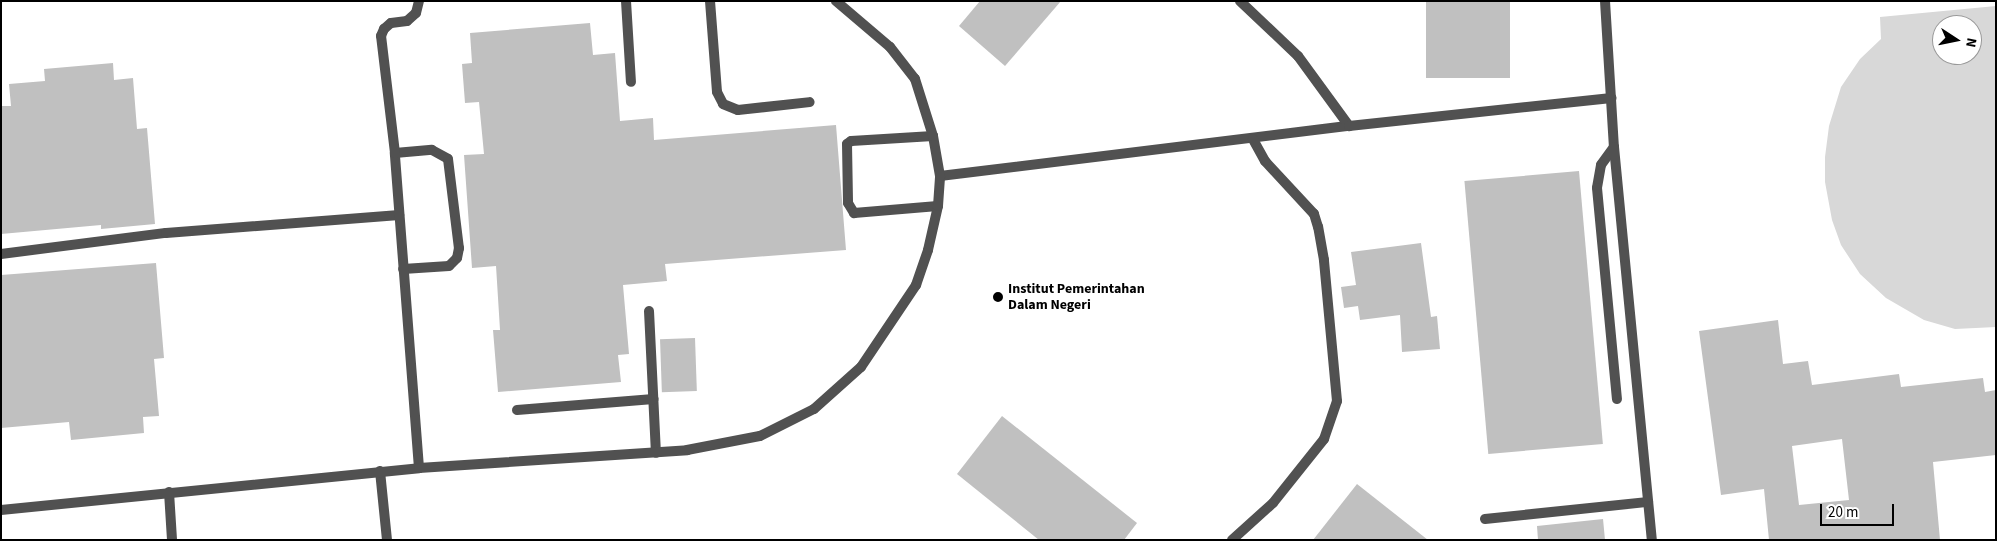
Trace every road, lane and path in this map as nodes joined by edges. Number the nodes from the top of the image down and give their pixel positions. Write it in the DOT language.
graph roads {
  1 [pos="419,1"];
  2 [pos="626,1"];
  3 [pos="710,1"];
  4 [pos="836,1"];
  5 [pos="1240,1"];
  6 [pos="1605,1"];
  7 [pos="631,82"];
  8 [pos="1612,98"];
  9 [pos="810,102"];
  10 [pos="1349,126"];
  11 [pos="933,136"];
  12 [pos="1253,138"];
  13 [pos="1614,147"];
  14 [pos="395,153"];
  15 [pos="940,176"];
  16 [pos="938,206"];
  17 [pos="399,215"];
  18 [pos="1,254"];
  19 [pos="403,269"];
  20 [pos="649,311"];
  21 [pos="654,399"];
  22 [pos="1617,399"];
  23 [pos="517,410"];
  24 [pos="656,453"];
  25 [pos="419,468"];
  26 [pos="380,471"];
  27 [pos="169,492"];
  28 [pos="1648,502"];
  29 [pos="1,510"];
  30 [pos="1485,519"];
  31 [pos="172,540"];
  32 [pos="387,540"];
  33 [pos="1232,540"];
  34 [pos="1652,540"];
  1 -- 14 [label="street"];
  2 -- 7 [label="street"];
  3 -- 9 [label="street"];
  4 -- 11 [label="street"];
  5 -- 10 [label="street"];
  6 -- 8 [label="street"];
  8 -- 10 [label="street"];
  8 -- 13 [label="street"];
  10 -- 12 [label="street"];
  11 -- 15 [label="street"];
  11 -- 16 [label="street"];
  12 -- 15 [label="street"];
  12 -- 33 [label="street"];
  13 -- 22 [label="street"];
  13 -- 28 [label="street"];
  14 -- 17 [label="street"];
  14 -- 19 [label="street"];
  15 -- 16 [label="street"];
  16 -- 24 [label="street"];
  17 -- 18 [label="street"];
  17 -- 19 [label="street"];
  19 -- 25 [label="street"];
  20 -- 21 [label="street"];
  21 -- 23 [label="street"];
  21 -- 24 [label="street"];
  24 -- 25 [label="street"];
  25 -- 26 [label="street"];
  26 -- 27 [label="street"];
  26 -- 32 [label="street"];
  27 -- 29 [label="street"];
  27 -- 31 [label="street"];
  28 -- 30 [label="street"];
  28 -- 34 [label="street"];
}
